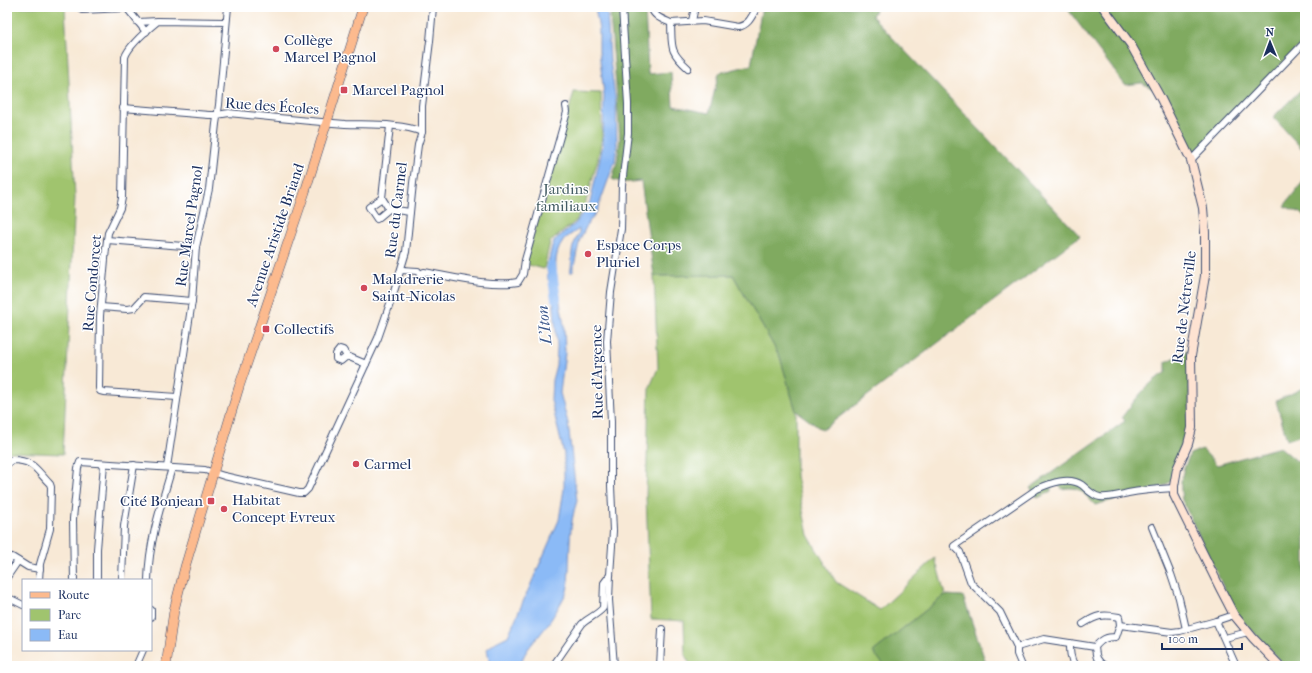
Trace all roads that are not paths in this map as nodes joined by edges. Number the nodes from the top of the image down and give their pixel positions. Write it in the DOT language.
graph roads {
  1 [pos="126,7"];
  2 [pos="364,7"];
  3 [pos="433,7"];
  4 [pos="622,7"];
  5 [pos="651,7"];
  6 [pos="695,7"];
  7 [pos="757,7"];
  8 [pos="1103,7"];
  9 [pos="228,9"];
  10 [pos="82,10"];
  11 [pos="158,21"];
  12 [pos="692,21"];
  13 [pos="138,22"];
  14 [pos="226,22"];
  15 [pos="671,23"];
  16 [pos="146,32"];
  17 [pos="1305,42"];
  18 [pos="688,68"];
  19 [pos="566,106"];
  20 [pos="123,108"];
  21 [pos="217,116"];
  22 [pos="326,122"];
  23 [pos="390,126"];
  24 [pos="422,132"];
  25 [pos="1191,160"];
  26 [pos="382,198"];
  27 [pos="389,209"];
  28 [pos="410,212"];
  29 [pos="107,240"];
  30 [pos="196,247"];
  31 [pos="401,270"];
  32 [pos="192,301"];
  33 [pos="101,307"];
  34 [pos="347,356"];
  35 [pos="366,364"];
  36 [pos="177,398"];
  37 [pos="7,464"];
  38 [pos="104,464"];
  39 [pos="134,465"];
  40 [pos="169,468"];
  41 [pos="214,472"];
  42 [pos="1174,488"];
  43 [pos="1152,527"];
  44 [pos="9,565"];
  45 [pos="40,569"];
  46 [pos="610,575"];
  47 [pos="7,577"];
  48 [pos="40,579"];
  49 [pos="74,579"];
  50 [pos="97,579"];
  51 [pos="122,579"];
  52 [pos="148,579"];
  53 [pos="7,597"];
  54 [pos="22,604"];
  55 [pos="1234,615"];
  56 [pos="1216,621"];
  57 [pos="1083,624"];
  58 [pos="1120,624"];
  59 [pos="662,629"];
  60 [pos="1186,629"];
  61 [pos="1248,632"];
  62 [pos="1225,638"];
  63 [pos="1070,643"];
  64 [pos="1017,647"];
  65 [pos="1095,647"];
  66 [pos="142,651"];
  67 [pos="136,666"];
  68 [pos="166,666"];
  69 [pos="553,666"];
  70 [pos="614,666"];
  71 [pos="660,666"];
  72 [pos="1022,666"];
  73 [pos="1075,666"];
  74 [pos="1105,666"];
  75 [pos="1234,666"];
  76 [pos="1280,666"];
  1 -- 10 [label="street"];
  1 -- 13 [label="street"];
  2 -- 22 [label="main road, Avenue Aristide Briand"];
  3 -- 24 [label="street, Rue du Carmel"];
  4 -- 46 [label="street, Rue d'Argence"];
  5 -- 15 [label="street"];
  6 -- 12 [label="street"];
  7 -- 12 [label="street"];
  8 -- 25 [label="street, Rue de Nétreville"];
  9 -- 14 [label="street, Rue Marcel Pagnol"];
  11 -- 13 [label="street"];
  11 -- 14 [label="street"];
  11 -- 16 [label="street, Rue Condorcet"];
  12 -- 15 [label="street"];
  13 -- 16 [label="street"];
  14 -- 21 [label="street, Rue Marcel Pagnol"];
  15 -- 18 [label="street"];
  16 -- 20 [label="street, Rue Condorcet"];
  17 -- 25 [label="street"];
  19 -- 31 [label="street"];
  20 -- 21 [label="street, Rue des Écoles"];
  20 -- 29 [label="street, Rue Condorcet"];
  21 -- 22 [label="street, Rue des Écoles"];
  21 -- 30 [label="street, Rue Marcel Pagnol"];
  22 -- 23 [label="street, Rue des Écoles"];
  22 -- 41 [label="main road, Avenue Aristide Briand"];
  23 -- 24 [label="street, Rue des Écoles"];
  23 -- 26 [label="street"];
  24 -- 28 [label="street, Rue du Carmel"];
  25 -- 42 [label="street, Rue de Nétreville"];
  26 -- 27 [label="street"];
  26 -- 27 [label="street"];
  27 -- 28 [label="street"];
  28 -- 31 [label="street, Rue du Carmel"];
  29 -- 30 [label="street"];
  29 -- 33 [label="street, Rue Condorcet"];
  30 -- 32 [label="street, Rue Marcel Pagnol"];
  31 -- 35 [label="street, Rue du Carmel"];
  32 -- 33 [label="street"];
  32 -- 36 [label="street, Rue Marcel Pagnol"];
  33 -- 36 [label="street, Rue Condorcet"];
  34 -- 35 [label="street"];
  35 -- 41 [label="street, Rue du Carmel"];
  36 -- 40 [label="street, Rue Marcel Pagnol"];
  37 -- 45 [label="street"];
  38 -- 39 [label="street"];
  38 -- 49 [label="street"];
  38 -- 50 [label="street"];
  39 -- 40 [label="street"];
  39 -- 51 [label="street"];
  40 -- 41 [label="street"];
  40 -- 52 [label="street, Rue Marcel Pagnol"];
  41 -- 68 [label="main road, Avenue Aristide Briand"];
  42 -- 55 [label="street"];
  42 -- 64 [label="street"];
  43 -- 60 [label="street"];
  44 -- 45 [label="street"];
  44 -- 47 [label="street"];
  45 -- 48 [label="street"];
  46 -- 69 [label="street"];
  46 -- 70 [label="street, Rue d'Argence"];
  53 -- 54 [label="street"];
  55 -- 56 [label="street"];
  55 -- 61 [label="street"];
  56 -- 60 [label="street"];
  56 -- 62 [label="street"];
  57 -- 58 [label="street"];
  58 -- 60 [label="street"];
  58 -- 65 [label="street"];
  59 -- 71 [label="street"];
  61 -- 62 [label="street"];
  61 -- 76 [label="street"];
  62 -- 75 [label="street"];
  63 -- 64 [label="street"];
  63 -- 65 [label="street"];
  63 -- 73 [label="street"];
  64 -- 72 [label="street"];
  65 -- 74 [label="street"];
  66 -- 67 [label="street"];
}
